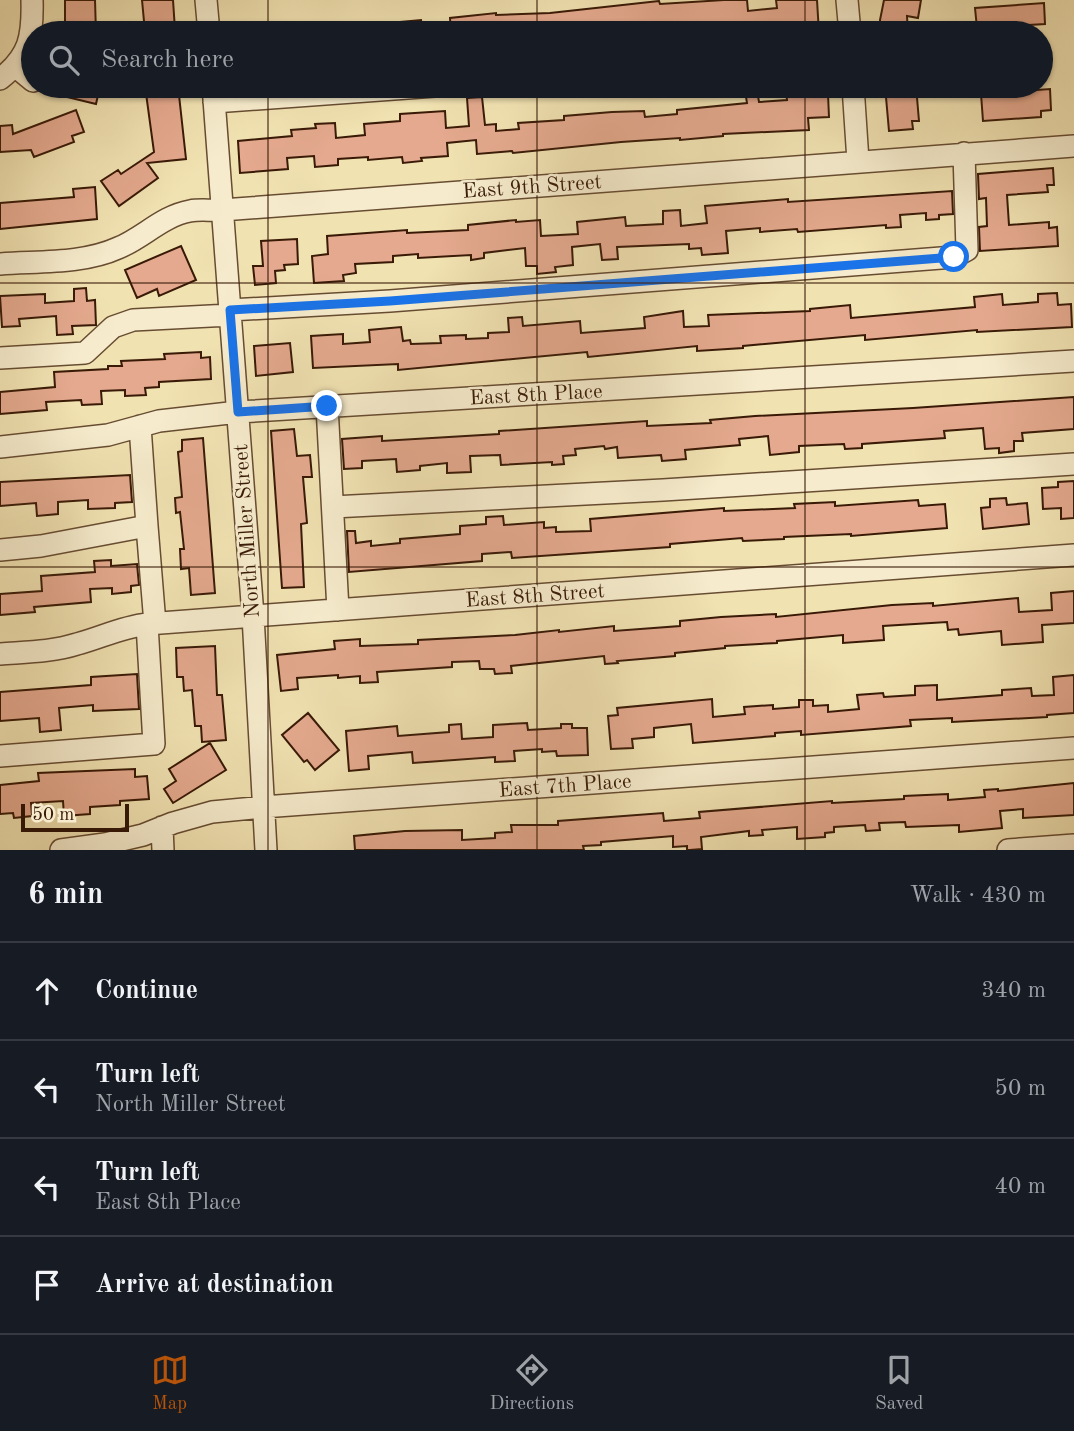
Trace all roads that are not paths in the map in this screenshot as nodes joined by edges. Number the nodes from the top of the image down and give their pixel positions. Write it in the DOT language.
graph roads {
  1 [pos="32,0"];
  2 [pos="206,0"];
  3 [pos="216,0"];
  4 [pos="848,0"];
  5 [pos="32,21"];
  6 [pos="208,21"];
  7 [pos="849,21"];
  8 [pos="21,55"];
  9 [pos="8,73"];
  10 [pos="214,98"];
  11 [pos="854,98"];
  12 [pos="1074,146"];
  13 [pos="964,153"];
  14 [pos="858,161"];
  15 [pos="222,211"];
  16 [pos="0,264"];
  17 [pos="230,312"];
  18 [pos="0,358"];
  19 [pos="1074,361"];
  20 [pos="327,406"];
  21 [pos="238,412"];
  22 [pos="139,426"];
  23 [pos="0,447"];
  24 [pos="1074,464"];
  25 [pos="332,507"];
  26 [pos="147,526"];
  27 [pos="0,550"];
  28 [pos="1074,555"];
  29 [pos="338,610"];
  30 [pos="253,616"];
  31 [pos="151,624"];
  32 [pos="0,654"];
  33 [pos="1074,748"];
  34 [pos="0,756"];
  35 [pos="263,807"];
  36 [pos="162,827"];
  37 [pos="1074,845"];
  38 [pos="61,850"];
  39 [pos="163,850"];
  40 [pos="266,850"];
  41 [pos="1008,850"];
  1 -- 5 [label="street"];
  2 -- 3 [label="street"];
  2 -- 6 [label="street"];
  4 -- 7 [label="street"];
  8 -- 9 [label="street"];
  10 -- 15 [label="street, North Miller Street"];
  11 -- 14 [label="street"];
  12 -- 13 [label="street, East 9th Street"];
  13 -- 14 [label="street, East 9th Street"];
  13 -- 17 [label="street"];
  14 -- 15 [label="street, East 9th Street"];
  15 -- 16 [label="street, East 9th Street"];
  15 -- 17 [label="street, North Miller Street"];
  17 -- 18 [label="street"];
  17 -- 21 [label="street, North Miller Street"];
  19 -- 20 [label="street, East 8th Place"];
  20 -- 21 [label="street, East 8th Place"];
  20 -- 25 [label="street"];
  21 -- 22 [label="street, East 8th Place"];
  21 -- 30 [label="street, North Miller Street"];
  22 -- 23 [label="street, East 8th Place"];
  22 -- 26 [label="street"];
  24 -- 25 [label="street"];
  25 -- 29 [label="street"];
  26 -- 27 [label="street"];
  26 -- 31 [label="street"];
  28 -- 29 [label="street, East 8th Street"];
  29 -- 30 [label="street, East 8th Street"];
  30 -- 31 [label="street, East 8th Street"];
  30 -- 35 [label="street, North Miller Street"];
  31 -- 32 [label="street, East 8th Street"];
  31 -- 34 [label="street"];
  33 -- 35 [label="street, East 7th Place"];
  35 -- 36 [label="street, East 7th Place"];
  35 -- 40 [label="street, North Miller Street"];
  36 -- 38 [label="street, East 7th Place"];
  36 -- 39 [label="street"];
  37 -- 41 [label="street"];
}
